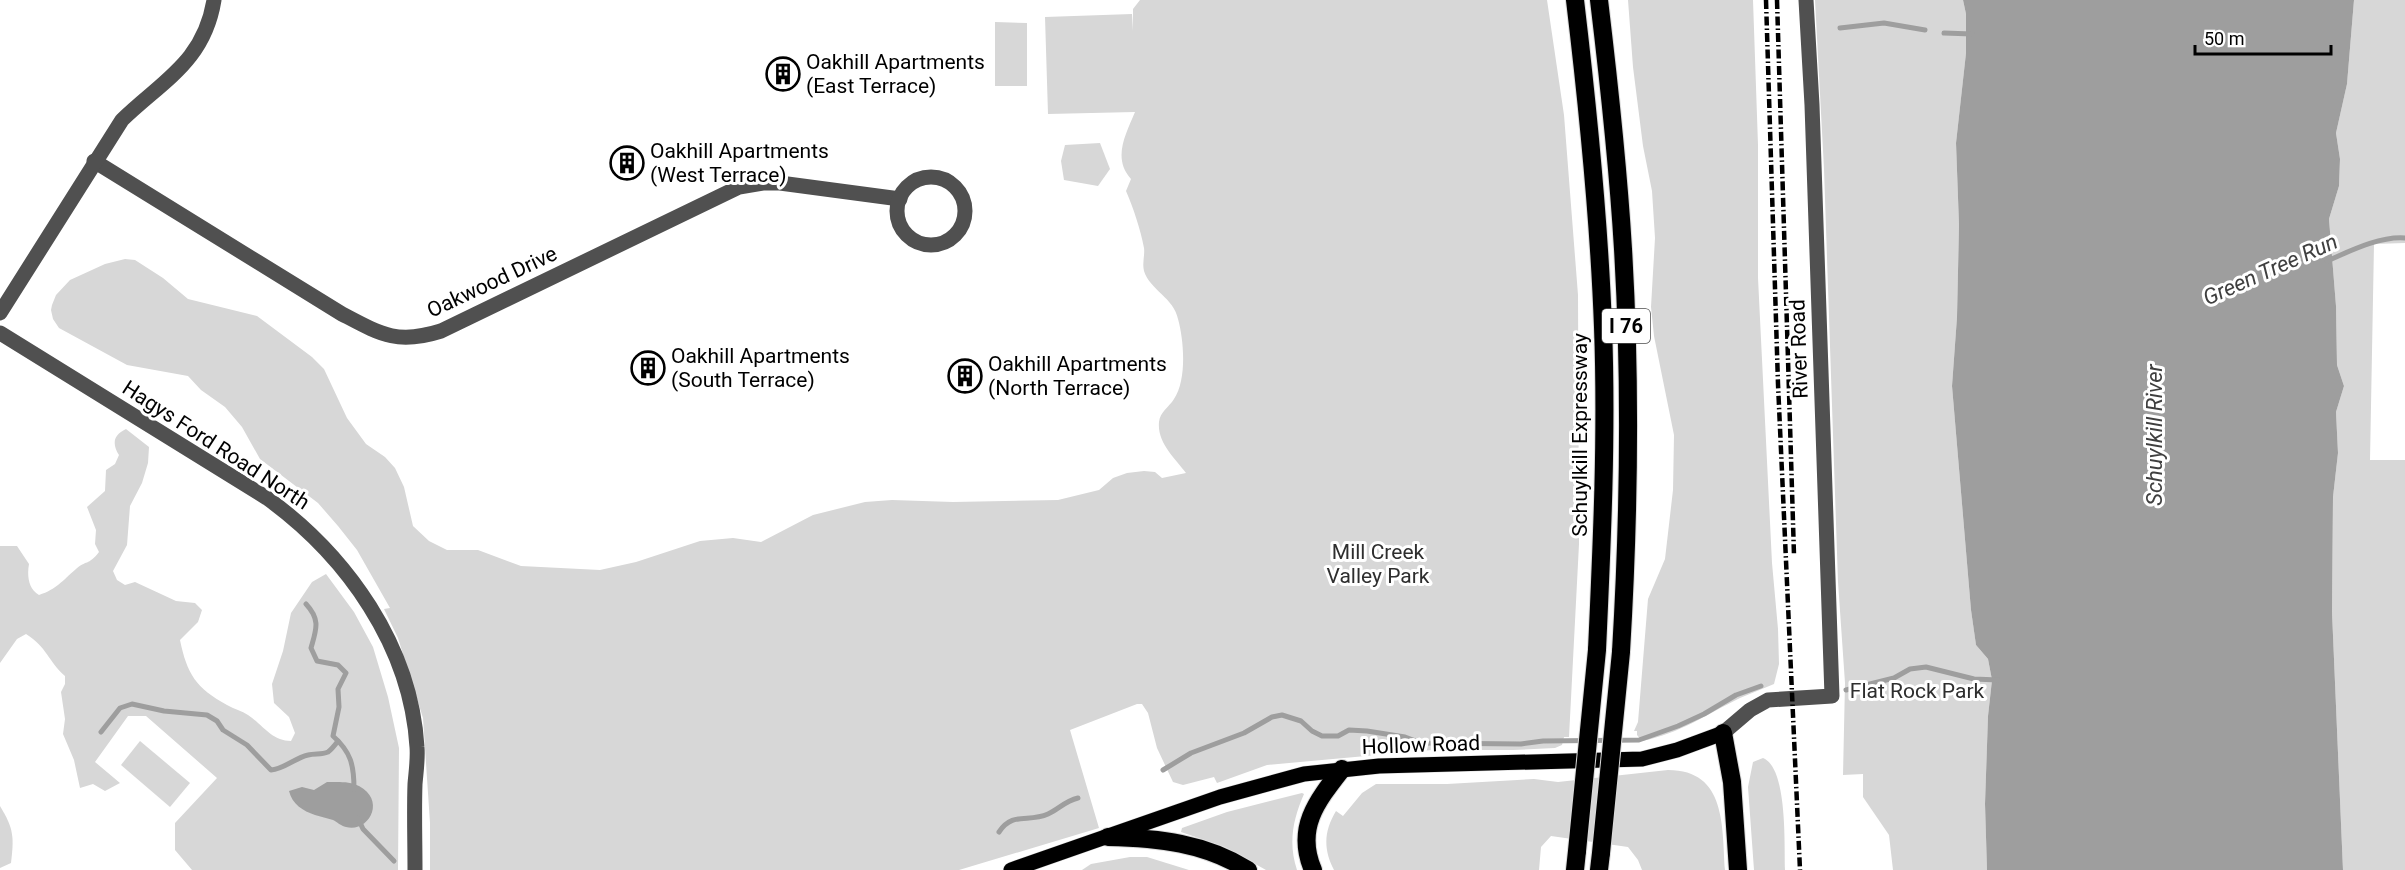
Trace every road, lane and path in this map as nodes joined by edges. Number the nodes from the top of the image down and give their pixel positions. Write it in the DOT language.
graph roads {
  1 [pos="214,0"];
  2 [pos="1575,0"];
  3 [pos="1599,0"];
  4 [pos="1806,0"];
  5 [pos="94,161"];
  6 [pos="900,199"];
  7 [pos="0,313"];
  8 [pos="0,333"];
  9 [pos="1832,696"];
  10 [pos="1723,733"];
  11 [pos="1341,769"];
  12 [pos="1108,837"];
  13 [pos="1600,862"];
  14 [pos="1034,866"];
  15 [pos="415,870"];
  16 [pos="1011,870"];
  17 [pos="1248,870"];
  18 [pos="1312,870"];
  19 [pos="1575,870"];
  20 [pos="1738,870"];
  1 -- 5 [label="street"];
  2 -- 19 [label="highway, Schuylkill Expressway / I 76, bridge"];
  3 -- 13 [label="highway, I 76, bridge"];
  4 -- 9 [label="street, River Road"];
  5 -- 6 [label="street, Oakwood Drive"];
  5 -- 7 [label="street"];
  6 -- 6 [label="street"];
  8 -- 15 [label="street, Hagys Ford Road North"];
  9 -- 10 [label="street, Hollow Road"];
  10 -- 11 [label="main road, Hollow Road"];
  10 -- 20 [label="highway"];
  11 -- 12 [label="main road, Hollow Road"];
  11 -- 18 [label="highway"];
  12 -- 14 [label="main road, Hollow Road"];
  12 -- 17 [label="highway"];
  14 -- 16 [label="main road, Hollow Road"];
}
